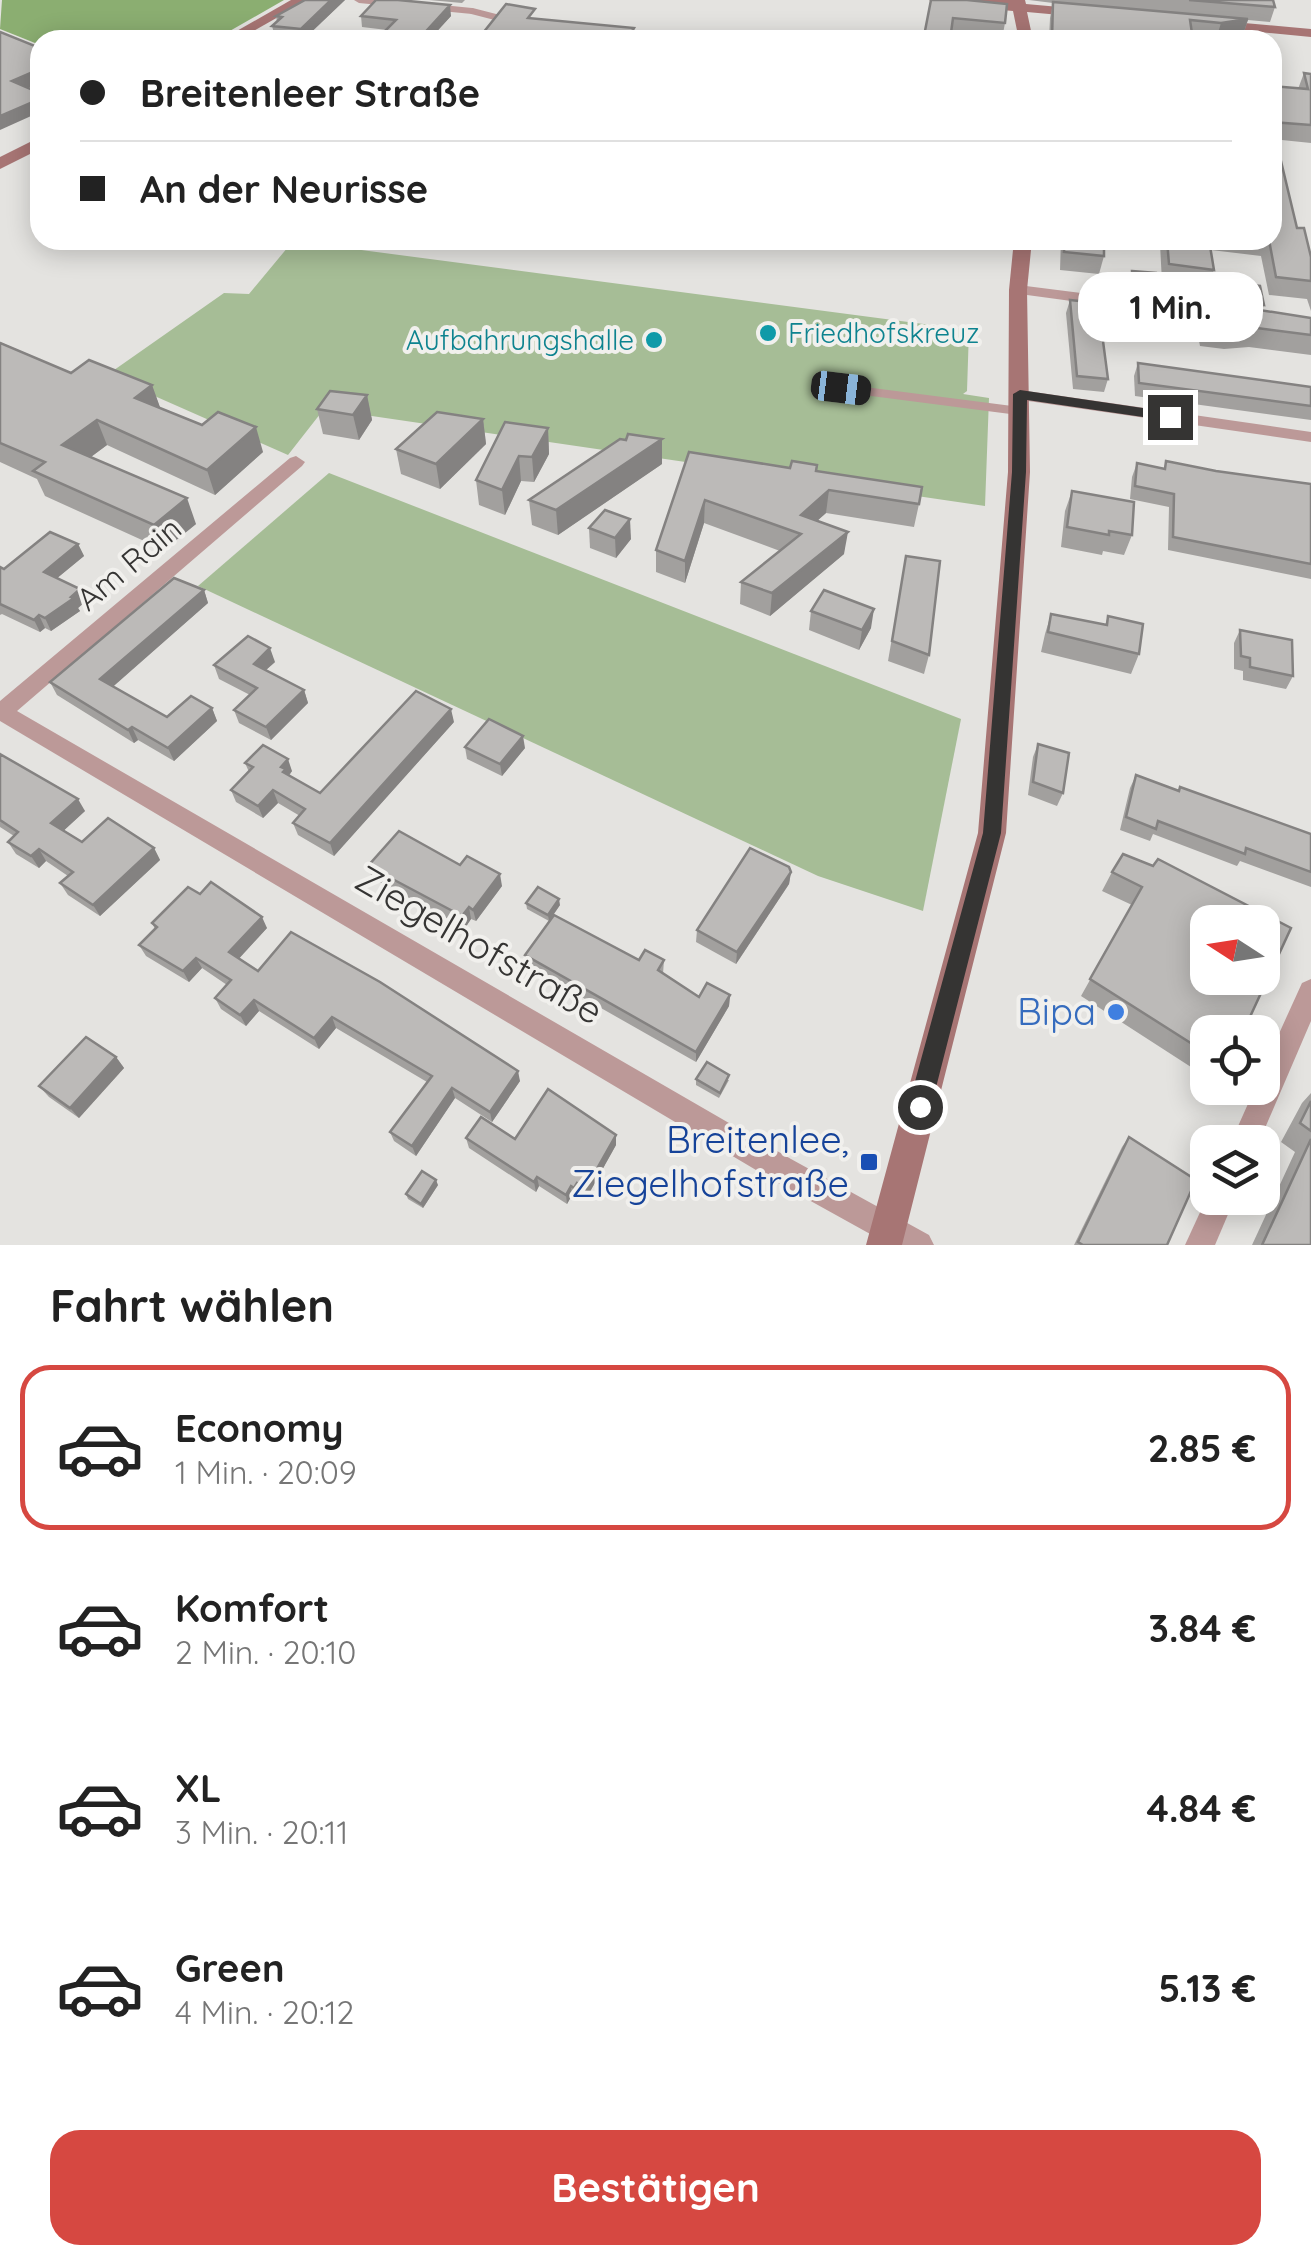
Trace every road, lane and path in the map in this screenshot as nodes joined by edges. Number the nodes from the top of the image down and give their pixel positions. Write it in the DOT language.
graph roads {
  1 [pos="300,0"];
  2 [pos="359,0"];
  3 [pos="482,0"];
  4 [pos="936,0"];
  5 [pos="975,2"];
  6 [pos="1018,4"];
  7 [pos="472,11"];
  8 [pos="1098,14"];
  9 [pos="521,22"];
  10 [pos="1196,22"];
  11 [pos="460,26"];
  12 [pos="246,30"];
  13 [pos="1024,30"];
  14 [pos="1280,30"];
  15 [pos="1282,30"];
  16 [pos="1311,33"];
  17 [pos="30,148"];
  18 [pos="0,164"];
  19 [pos="1022,250"];
  20 [pos="1018,290"];
  21 [pos="1175,310"];
  22 [pos="841,388"];
  23 [pos="1021,403"];
  24 [pos="1311,437"];
  25 [pos="296,462"];
  26 [pos="0,712"];
  27 [pos="1311,991"];
  28 [pos="1252,1125"];
  29 [pos="1213,1215"];
  30 [pos="896,1240"];
  31 [pos="1200,1245"];
  1 -- 12 [label="main road"];
  2 -- 7 [label="street"];
  3 -- 7 [label="street"];
  4 -- 5 [label="main road"];
  5 -- 6 [label="main road"];
  6 -- 8 [label="main road"];
  6 -- 13 [label="main road"];
  7 -- 9 [label="lane"];
  7 -- 11 [label="street"];
  10 -- 14 [label="main road"];
  15 -- 16 [label="main road"];
  17 -- 18 [label="main road"];
  19 -- 20 [label="main road"];
  20 -- 21 [label="street"];
  20 -- 23 [label="main road"];
  22 -- 23 [label="lane"];
  23 -- 24 [label="street"];
  23 -- 30 [label="main road"];
  25 -- 26 [label="street, Am Rain"];
  26 -- 30 [label="street, Ziegelhofstraße"];
  27 -- 28 [label="street"];
  29 -- 31 [label="street"];
}
